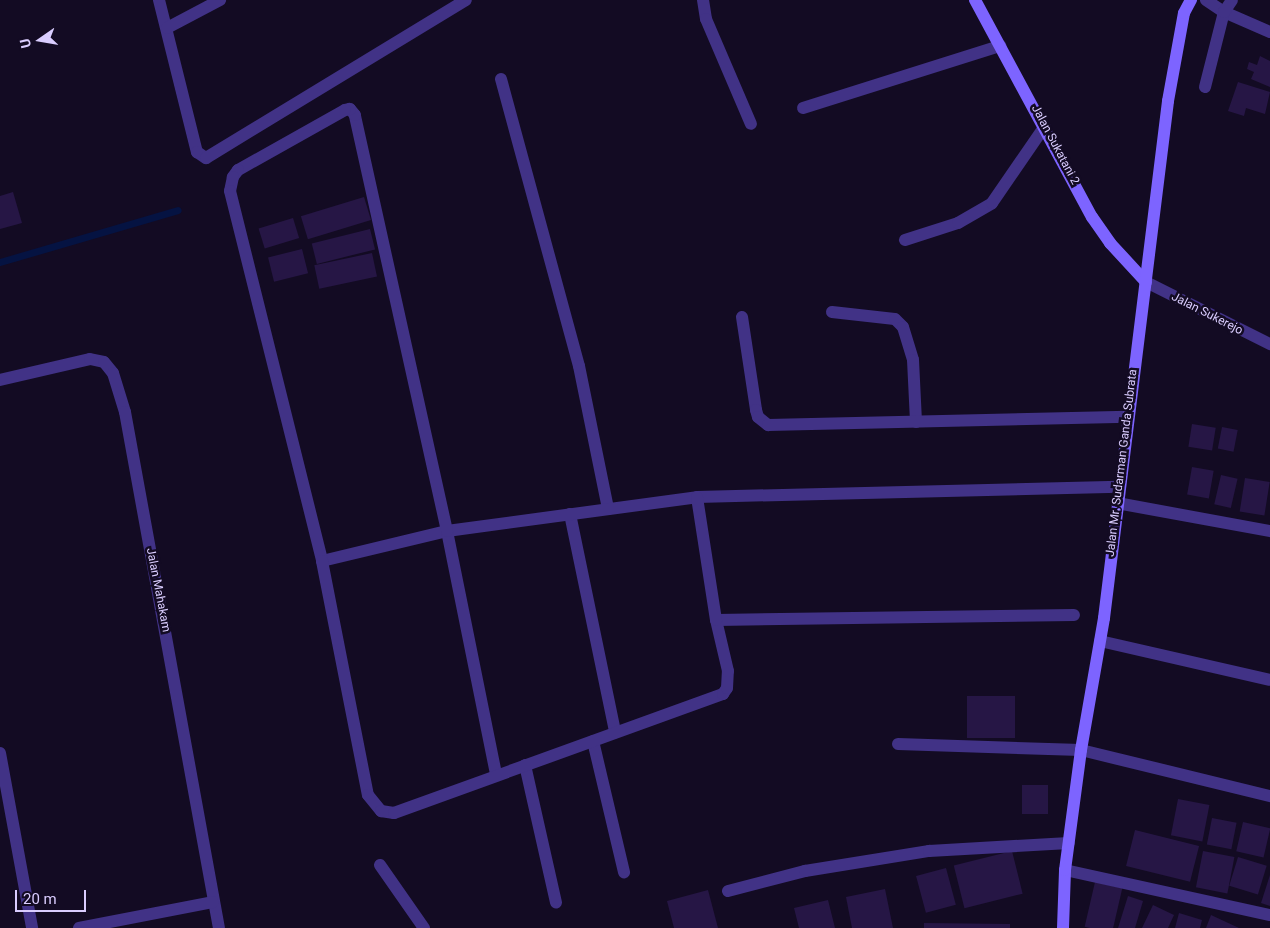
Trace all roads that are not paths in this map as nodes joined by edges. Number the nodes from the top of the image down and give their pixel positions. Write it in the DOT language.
graph roads {
  1 [pos="159,0"];
  2 [pos="220,0"];
  3 [pos="466,0"];
  4 [pos="703,0"];
  5 [pos="974,0"];
  6 [pos="1191,0"];
  7 [pos="1206,0"];
  8 [pos="1232,0"];
  9 [pos="1224,12"];
  10 [pos="167,28"];
  11 [pos="1270,32"];
  12 [pos="1000,46"];
  13 [pos="501,79"];
  14 [pos="1205,87"];
  15 [pos="803,108"];
  16 [pos="750,124"];
  17 [pos="1045,126"];
  18 [pos="905,240"];
  19 [pos="1146,282"];
  20 [pos="832,312"];
  21 [pos="742,317"];
  22 [pos="1270,344"];
  23 [pos="0,380"];
  24 [pos="1128,417"];
  25 [pos="916,422"];
  26 [pos="1119,487"];
  27 [pos="697,496"];
  28 [pos="1117,503"];
  29 [pos="608,508"];
  30 [pos="570,514"];
  31 [pos="447,531"];
  32 [pos="1270,531"];
  33 [pos="322,561"];
  34 [pos="1074,615"];
  35 [pos="716,620"];
  36 [pos="1100,641"];
  37 [pos="1270,680"];
  38 [pos="615,732"];
  39 [pos="593,741"];
  40 [pos="898,744"];
  41 [pos="1081,750"];
  42 [pos="0,753"];
  43 [pos="525,765"];
  44 [pos="496,774"];
  45 [pos="1270,796"];
  46 [pos="1069,843"];
  47 [pos="380,865"];
  48 [pos="1065,870"];
  49 [pos="624,872"];
  50 [pos="728,891"];
  51 [pos="213,902"];
  52 [pos="556,902"];
  53 [pos="1270,915"];
  54 [pos="32,928"];
  55 [pos="79,928"];
  56 [pos="219,928"];
  57 [pos="424,928"];
  58 [pos="1064,928"];
  1 -- 10 [label="street"];
  2 -- 10 [label="street"];
  3 -- 10 [label="street"];
  4 -- 16 [label="street"];
  5 -- 12 [label="street, Jalan Sukatani 2"];
  6 -- 19 [label="street, Jalan Mr. Sudarman Ganda Subrata"];
  7 -- 9 [label="street"];
  8 -- 9 [label="street"];
  9 -- 11 [label="street"];
  9 -- 14 [label="street"];
  12 -- 15 [label="street"];
  12 -- 17 [label="street, Jalan Sukatani 2"];
  13 -- 29 [label="street"];
  17 -- 18 [label="street"];
  17 -- 19 [label="street, Jalan Sukatani 2"];
  19 -- 22 [label="street, Jalan Sukerejo"];
  19 -- 24 [label="street, Jalan Mr. Sudarman Ganda Subrata"];
  20 -- 25 [label="street"];
  21 -- 25 [label="street"];
  23 -- 51 [label="street, Jalan Mahakam"];
  24 -- 25 [label="street"];
  24 -- 26 [label="street, Jalan Mr. Sudarman Ganda Subrata"];
  26 -- 27 [label="street"];
  26 -- 28 [label="street, Jalan Mr. Sudarman Ganda Subrata"];
  27 -- 29 [label="street"];
  27 -- 35 [label="street"];
  28 -- 32 [label="street"];
  28 -- 36 [label="street, Jalan Mr. Sudarman Ganda Subrata"];
  29 -- 30 [label="street"];
  30 -- 31 [label="street"];
  30 -- 38 [label="street"];
  31 -- 33 [label="street"];
  31 -- 33 [label="street"];
  31 -- 44 [label="street"];
  33 -- 44 [label="street"];
  34 -- 35 [label="street"];
  35 -- 38 [label="street"];
  36 -- 37 [label="street"];
  36 -- 41 [label="street, Jalan Mr. Sudarman Ganda Subrata"];
  38 -- 39 [label="street"];
  39 -- 43 [label="street"];
  39 -- 49 [label="street"];
  40 -- 41 [label="street"];
  41 -- 45 [label="street"];
  41 -- 46 [label="street, Jalan Mr. Sudarman Ganda Subrata"];
  42 -- 54 [label="street"];
  43 -- 44 [label="street"];
  43 -- 52 [label="street"];
  46 -- 48 [label="street, Jalan Mr. Sudarman Ganda Subrata"];
  46 -- 50 [label="street"];
  47 -- 57 [label="street"];
  48 -- 53 [label="street"];
  48 -- 58 [label="street, Jalan Mr. Sudarman Ganda Subrata"];
  51 -- 55 [label="street"];
  51 -- 56 [label="street, Jalan Mahakam"];
}
